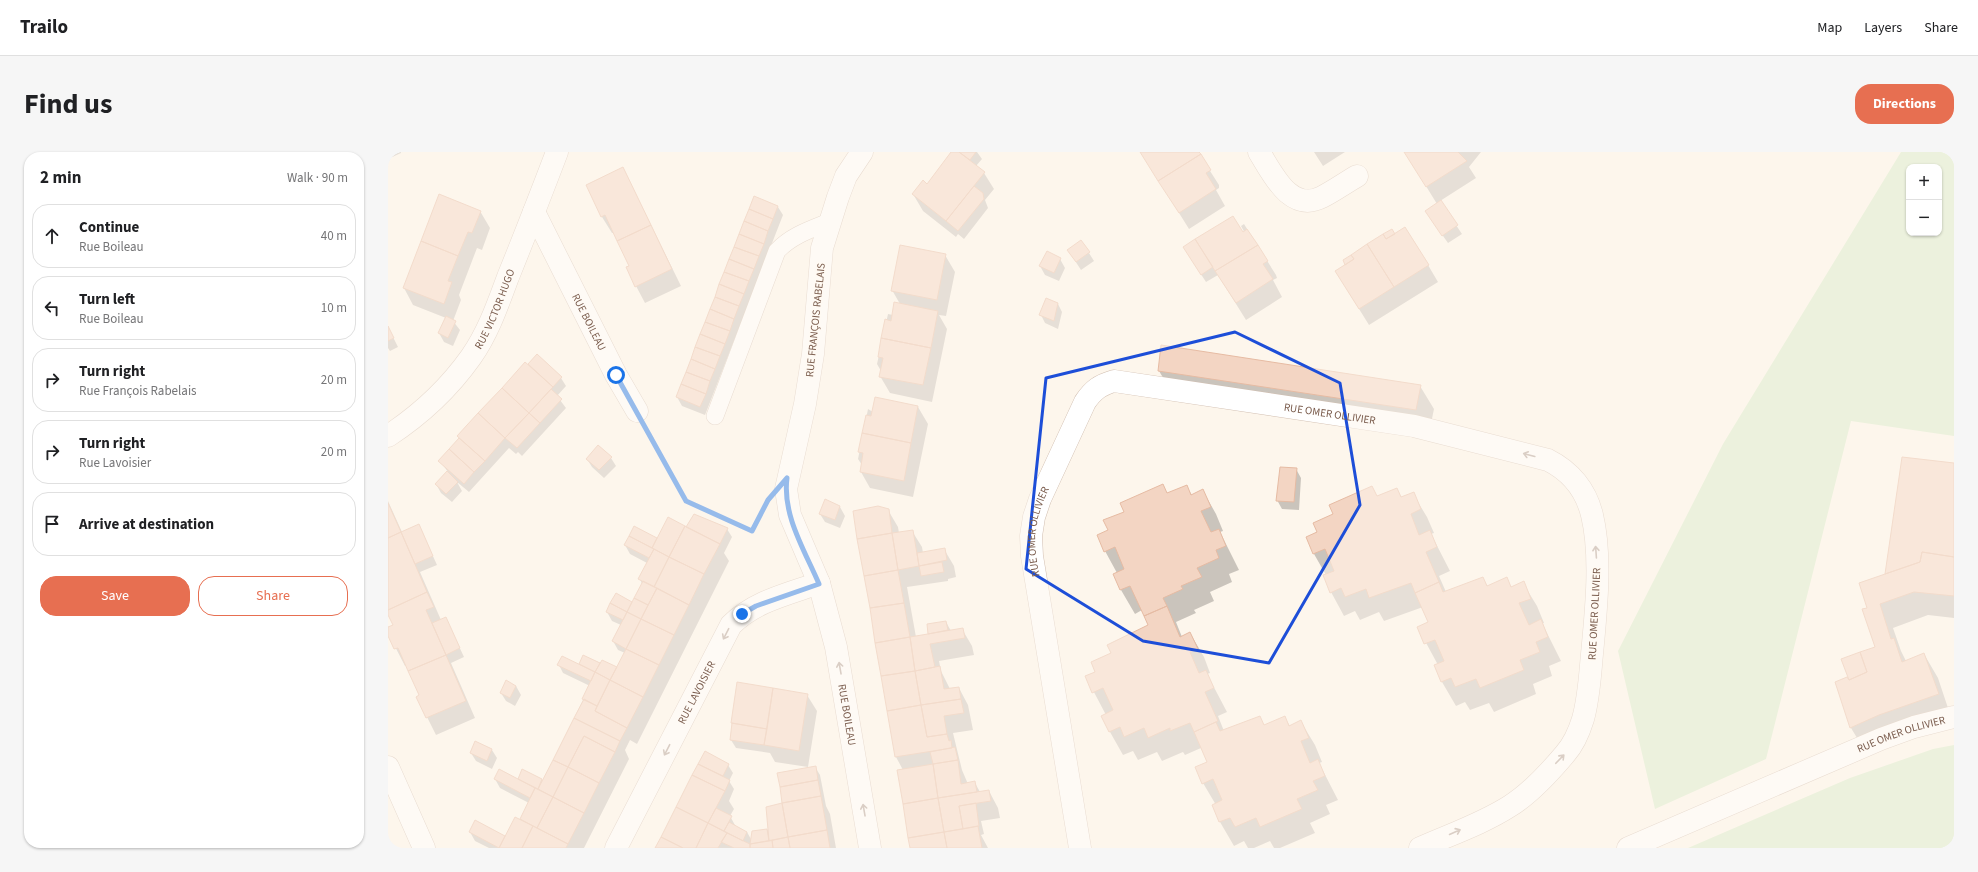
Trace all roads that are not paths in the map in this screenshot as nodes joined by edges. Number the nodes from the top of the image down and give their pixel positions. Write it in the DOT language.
graph roads {
  1 [pos="557,152"];
  2 [pos="862,152"];
  3 [pos="1259,152"];
  4 [pos="1357,176"];
  5 [pos="534,212"];
  6 [pos="828,222"];
  7 [pos="638,412"];
  8 [pos="715,416"];
  9 [pos="388,436"];
  10 [pos="819,584"];
  11 [pos="1954,717"];
  12 [pos="388,767"];
  13 [pos="424,848"];
  14 [pos="616,848"];
  15 [pos="870,848"];
  16 [pos="1080,848"];
  17 [pos="1420,848"];
  18 [pos="1628,848"];
  1 -- 5 [label="street, RUE VICTOR HUGO"];
  2 -- 6 [label="street, RUE FRANÇOIS RABELAIS"];
  3 -- 4 [label="street"];
  5 -- 7 [label="street, RUE BOILEAU"];
  5 -- 9 [label="street, RUE VICTOR HUGO"];
  6 -- 8 [label="lane"];
  6 -- 10 [label="street, RUE FRANÇOIS RABELAIS"];
  10 -- 14 [label="street, RUE LAVOISIER, one-way"];
  15 -- 10 [label="street, RUE BOILEAU, one-way"];
  11 -- 18 [label="street, RUE OMER OLLIVIER"];
  12 -- 13 [label="street"];
  17 -- 16 [label="street, RUE OMER OLLIVIER, one-way"];
}
